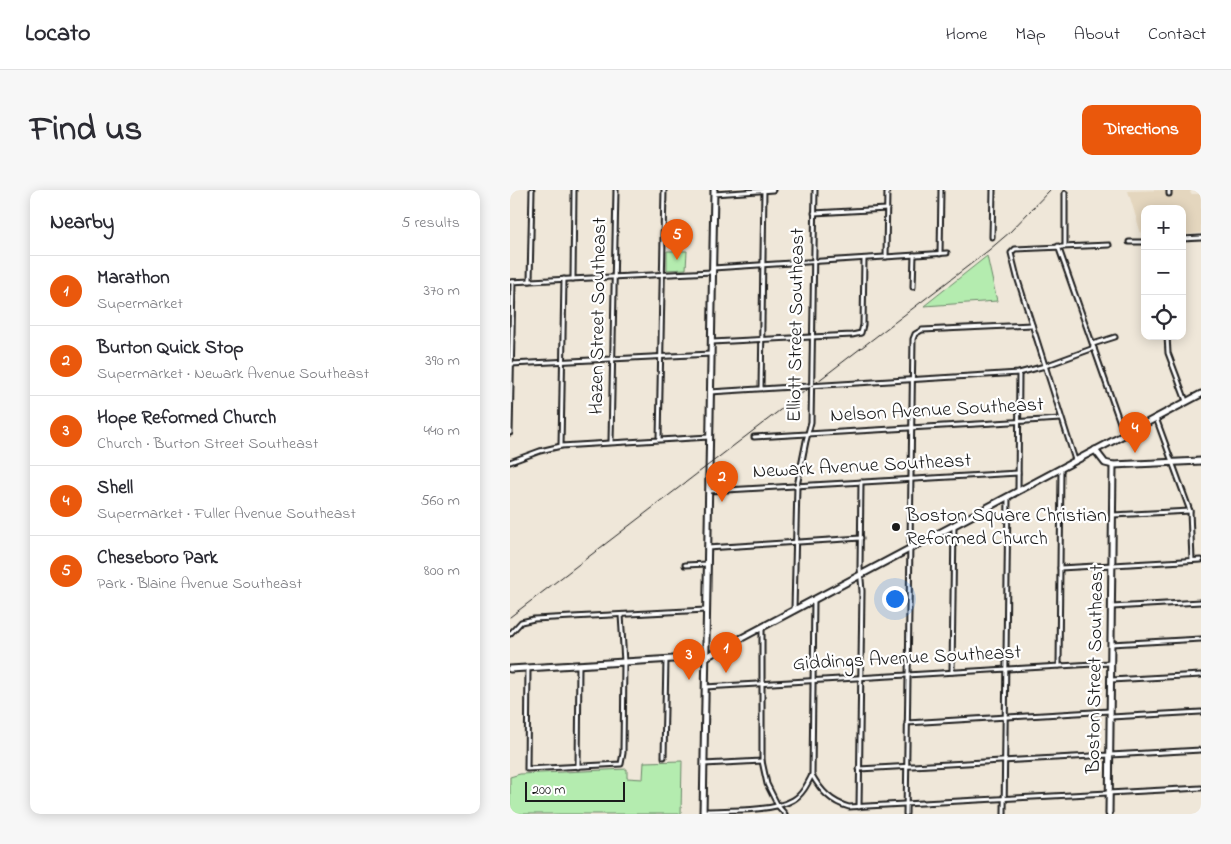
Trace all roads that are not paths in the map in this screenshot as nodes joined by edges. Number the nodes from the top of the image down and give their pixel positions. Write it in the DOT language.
graph roads {
  1 [pos="532,190"];
  2 [pos="574,190"];
  3 [pos="616,190"];
  4 [pos="664,190"];
  5 [pos="764,190"];
  6 [pos="773,190"];
  7 [pos="814,190"];
  8 [pos="888,190"];
  9 [pos="941,190"];
  10 [pos="993,190"];
  11 [pos="714,192"];
  12 [pos="1065,193"];
  13 [pos="887,209"];
  14 [pos="814,213"];
  15 [pos="992,237"];
  16 [pos="1201,238"];
  17 [pos="1186,240"];
  18 [pos="1129,242"];
  19 [pos="1141,242"];
  20 [pos="1109,245"];
  21 [pos="1058,246"];
  22 [pos="1065,246"];
  23 [pos="947,252"];
  24 [pos="940,254"];
  25 [pos="914,255"];
  26 [pos="886,257"];
  27 [pos="864,259"];
  28 [pos="814,262"];
  29 [pos="762,265"];
  30 [pos="712,270"];
  31 [pos="663,274"];
  32 [pos="615,277"];
  33 [pos="564,279"];
  34 [pos="573,279"];
  35 [pos="530,281"];
  36 [pos="511,282"];
  37 [pos="913,287"];
  38 [pos="1032,325"];
  39 [pos="812,337"];
  40 [pos="1115,337"];
  41 [pos="761,340"];
  42 [pos="1167,340"];
  43 [pos="711,342"];
  44 [pos="1094,346"];
  45 [pos="711,354"];
  46 [pos="661,356"];
  47 [pos="613,359"];
  48 [pos="562,361"];
  49 [pos="511,364"];
  50 [pos="1045,366"];
  51 [pos="1019,373"];
  52 [pos="913,379"];
  53 [pos="812,385"];
  54 [pos="761,388"];
  55 [pos="710,392"];
  56 [pos="1201,394"];
  57 [pos="1186,401"];
  58 [pos="1156,417"];
  59 [pos="1061,419"];
  60 [pos="1019,422"];
  61 [pos="912,428"];
  62 [pos="510,433"];
  63 [pos="808,434"];
  64 [pos="1124,434"];
  65 [pos="709,437"];
  66 [pos="754,437"];
  67 [pos="660,440"];
  68 [pos="612,442"];
  69 [pos="561,446"];
  70 [pos="1095,450"];
  71 [pos="1075,460"];
  72 [pos="1201,461"];
  73 [pos="510,462"];
  74 [pos="1172,462"];
  75 [pos="1113,465"];
  76 [pos="1061,468"];
  77 [pos="1018,474"];
  78 [pos="912,479"];
  79 [pos="861,482"];
  80 [pos="797,486"];
  81 [pos="1018,490"];
  82 [pos="708,491"];
  83 [pos="1008,496"];
  84 [pos="1190,511"];
  85 [pos="1113,515"];
  86 [pos="954,524"];
  87 [pos="861,538"];
  88 [pos="796,542"];
  89 [pos="707,548"];
  90 [pos="910,548"];
  91 [pos="1192,560"];
  92 [pos="1201,560"];
  93 [pos="707,564"];
  94 [pos="685,565"];
  95 [pos="1113,565"];
  96 [pos="1060,568"];
  97 [pos="1012,569"];
  98 [pos="1007,570"];
  99 [pos="861,574"];
  100 [pos="814,598"];
  101 [pos="1201,602"];
  102 [pos="1112,607"];
  103 [pos="794,609"];
  104 [pos="706,610"];
  105 [pos="621,615"];
  106 [pos="762,627"];
  107 [pos="510,634"];
  108 [pos="1201,638"];
  109 [pos="1111,644"];
  110 [pos="706,657"];
  111 [pos="666,659"];
  112 [pos="624,662"];
  113 [pos="1111,663"];
  114 [pos="579,665"];
  115 [pos="1059,666"];
  116 [pos="528,668"];
  117 [pos="510,669"];
  118 [pos="1006,669"];
  119 [pos="952,672"];
  120 [pos="909,674"];
  121 [pos="1201,675"];
  122 [pos="861,677"];
  123 [pos="814,680"];
  124 [pos="1111,680"];
  125 [pos="762,683"];
  126 [pos="706,686"];
  127 [pos="1201,712"];
  128 [pos="1110,714"];
  129 [pos="1005,717"];
  130 [pos="907,723"];
  131 [pos="1201,750"];
  132 [pos="1110,754"];
  133 [pos="664,757"];
  134 [pos="1004,760"];
  135 [pos="762,761"];
  136 [pos="704,764"];
  137 [pos="578,766"];
  138 [pos="906,766"];
  139 [pos="859,768"];
  140 [pos="812,776"];
  141 [pos="1201,788"];
  142 [pos="1109,792"];
  143 [pos="1003,798"];
  144 [pos="906,804"];
  145 [pos="778,806"];
  146 [pos="859,807"];
  147 [pos="703,813"];
  148 [pos="785,814"];
  149 [pos="906,814"];
  150 [pos="1004,814"];
  151 [pos="1109,814"];
  1 -- 35 [label="street"];
  2 -- 34 [label="street"];
  3 -- 32 [label="street, Hazen Street Southeast"];
  4 -- 31 [label="street"];
  5 -- 6 [label="street"];
  5 -- 11 [label="street"];
  5 -- 29 [label="street"];
  7 -- 14 [label="street, Elliott Street Southeast"];
  8 -- 13 [label="street"];
  9 -- 24 [label="street"];
  10 -- 15 [label="street"];
  11 -- 30 [label="main road"];
  12 -- 22 [label="street"];
  13 -- 14 [label="street"];
  13 -- 26 [label="street"];
  14 -- 28 [label="street, Elliott Street Southeast"];
  16 -- 17 [label="street"];
  18 -- 19 [label="street"];
  20 -- 22 [label="street"];
  21 -- 22 [label="street"];
  21 -- 38 [label="street"];
  21 -- 44 [label="street"];
  23 -- 24 [label="street"];
  24 -- 25 [label="street"];
  25 -- 26 [label="street"];
  25 -- 37 [label="street"];
  26 -- 27 [label="street"];
  27 -- 28 [label="street"];
  27 -- 39 [label="street"];
  28 -- 29 [label="street"];
  28 -- 39 [label="street, Elliott Street Southeast"];
  29 -- 30 [label="street"];
  29 -- 41 [label="street"];
  30 -- 31 [label="street"];
  30 -- 43 [label="main road"];
  31 -- 32 [label="street"];
  31 -- 46 [label="street"];
  32 -- 34 [label="street"];
  32 -- 47 [label="street, Hazen Street Southeast"];
  33 -- 34 [label="street"];
  33 -- 35 [label="street"];
  33 -- 48 [label="street"];
  35 -- 36 [label="street"];
  36 -- 49 [label="street"];
  38 -- 50 [label="street"];
  38 -- 52 [label="street"];
  39 -- 41 [label="street"];
  39 -- 53 [label="street, Elliott Street Southeast"];
  40 -- 44 [label="street"];
  41 -- 43 [label="street"];
  41 -- 54 [label="street"];
  42 -- 57 [label="street"];
  43 -- 45 [label="main road"];
  44 -- 50 [label="street"];
  44 -- 64 [label="street"];
  45 -- 46 [label="street"];
  45 -- 55 [label="main road"];
  46 -- 47 [label="street"];
  46 -- 67 [label="street"];
  47 -- 48 [label="street"];
  47 -- 68 [label="street, Hazen Street Southeast"];
  48 -- 49 [label="street"];
  48 -- 69 [label="street"];
  49 -- 62 [label="street"];
  50 -- 51 [label="street"];
  50 -- 59 [label="street"];
  51 -- 52 [label="street"];
  51 -- 60 [label="street"];
  52 -- 53 [label="street"];
  52 -- 61 [label="street"];
  53 -- 54 [label="street"];
  53 -- 63 [label="street, Elliott Street Southeast"];
  54 -- 55 [label="street"];
  55 -- 65 [label="main road"];
  56 -- 57 [label="main road"];
  57 -- 58 [label="main road"];
  58 -- 64 [label="main road"];
  58 -- 74 [label="street"];
  59 -- 60 [label="street, Nelson Avenue Southeast"];
  59 -- 71 [label="street"];
  60 -- 61 [label="street, Nelson Avenue Southeast"];
  60 -- 77 [label="street"];
  61 -- 63 [label="street, Nelson Avenue Southeast"];
  61 -- 78 [label="street"];
  63 -- 66 [label="street, Nelson Avenue Southeast"];
  63 -- 80 [label="street, Elliott Street Southeast"];
  64 -- 70 [label="main road"];
  65 -- 67 [label="street"];
  65 -- 82 [label="main road"];
  67 -- 68 [label="street"];
  68 -- 69 [label="street"];
  69 -- 73 [label="street"];
  70 -- 71 [label="main road"];
  70 -- 75 [label="main road"];
  71 -- 76 [label="main road"];
  72 -- 74 [label="main road"];
  74 -- 75 [label="main road"];
  74 -- 84 [label="street"];
  75 -- 85 [label="main road, Boston Street Southeast"];
  76 -- 81 [label="main road"];
  76 -- 96 [label="street"];
  77 -- 78 [label="street, Newark Avenue Southeast"];
  77 -- 81 [label="street"];
  78 -- 79 [label="street, Newark Avenue Southeast"];
  78 -- 90 [label="street"];
  79 -- 80 [label="street, Newark Avenue Southeast"];
  79 -- 87 [label="street"];
  80 -- 82 [label="street, Newark Avenue Southeast"];
  80 -- 88 [label="street, Elliott Street Southeast"];
  81 -- 83 [label="main road"];
  82 -- 89 [label="main road"];
  83 -- 86 [label="main road"];
  83 -- 98 [label="street"];
  84 -- 85 [label="street"];
  84 -- 91 [label="street"];
  85 -- 95 [label="main road, Boston Street Southeast"];
  86 -- 90 [label="main road"];
  86 -- 119 [label="street"];
  87 -- 88 [label="street"];
  87 -- 99 [label="street"];
  88 -- 89 [label="street"];
  88 -- 103 [label="street, Elliott Street Southeast"];
  89 -- 93 [label="main road"];
  90 -- 99 [label="main road"];
  90 -- 120 [label="street"];
  91 -- 92 [label="street"];
  91 -- 95 [label="street"];
  93 -- 94 [label="street"];
  93 -- 104 [label="main road"];
  95 -- 96 [label="street"];
  95 -- 102 [label="main road, Boston Street Southeast"];
  96 -- 115 [label="street"];
  97 -- 98 [label="street"];
  98 -- 118 [label="street"];
  99 -- 100 [label="main road"];
  99 -- 122 [label="street"];
  100 -- 103 [label="main road"];
  100 -- 123 [label="street"];
  101 -- 102 [label="street"];
  102 -- 109 [label="main road, Boston Street Southeast"];
  103 -- 106 [label="main road"];
  104 -- 105 [label="street"];
  104 -- 110 [label="main road"];
  105 -- 107 [label="street"];
  105 -- 112 [label="street"];
  106 -- 110 [label="main road"];
  106 -- 125 [label="street"];
  108 -- 109 [label="street"];
  109 -- 113 [label="main road, Boston Street Southeast"];
  110 -- 111 [label="main road"];
  110 -- 126 [label="main road"];
  111 -- 112 [label="main road"];
  111 -- 133 [label="street"];
  112 -- 114 [label="main road"];
  112 -- 137 [label="street"];
  113 -- 115 [label="street, Giddings Avenue Southeast"];
  113 -- 124 [label="main road, Boston Street Southeast"];
  114 -- 116 [label="main road"];
  114 -- 137 [label="street"];
  115 -- 118 [label="street, Giddings Avenue Southeast"];
  116 -- 117 [label="main road"];
  116 -- 137 [label="street"];
  118 -- 119 [label="street, Giddings Avenue Southeast"];
  118 -- 129 [label="street"];
  119 -- 120 [label="street, Giddings Avenue Southeast"];
  120 -- 122 [label="street, Giddings Avenue Southeast"];
  120 -- 130 [label="street"];
  121 -- 124 [label="street"];
  122 -- 123 [label="street, Giddings Avenue Southeast"];
  122 -- 139 [label="street"];
  123 -- 125 [label="street, Giddings Avenue Southeast"];
  123 -- 140 [label="street"];
  124 -- 128 [label="main road, Boston Street Southeast"];
  125 -- 126 [label="street, Giddings Avenue Southeast"];
  125 -- 135 [label="street"];
  126 -- 136 [label="main road"];
  127 -- 128 [label="street"];
  128 -- 129 [label="street"];
  128 -- 132 [label="main road, Boston Street Southeast"];
  129 -- 130 [label="street"];
  129 -- 134 [label="street"];
  130 -- 138 [label="street"];
  131 -- 132 [label="street"];
  132 -- 134 [label="street"];
  132 -- 142 [label="main road, Boston Street Southeast"];
  134 -- 138 [label="street"];
  134 -- 143 [label="street"];
  135 -- 136 [label="street"];
  135 -- 145 [label="street"];
  136 -- 147 [label="main road"];
  138 -- 139 [label="street"];
  138 -- 144 [label="street"];
  139 -- 146 [label="street"];
  140 -- 145 [label="street"];
  140 -- 146 [label="street"];
  141 -- 142 [label="street"];
  142 -- 143 [label="street"];
  142 -- 151 [label="main road, Boston Street Southeast"];
  143 -- 144 [label="street"];
  143 -- 150 [label="street"];
  144 -- 146 [label="street"];
  144 -- 149 [label="street"];
  145 -- 147 [label="street"];
  145 -- 148 [label="street"];
}
